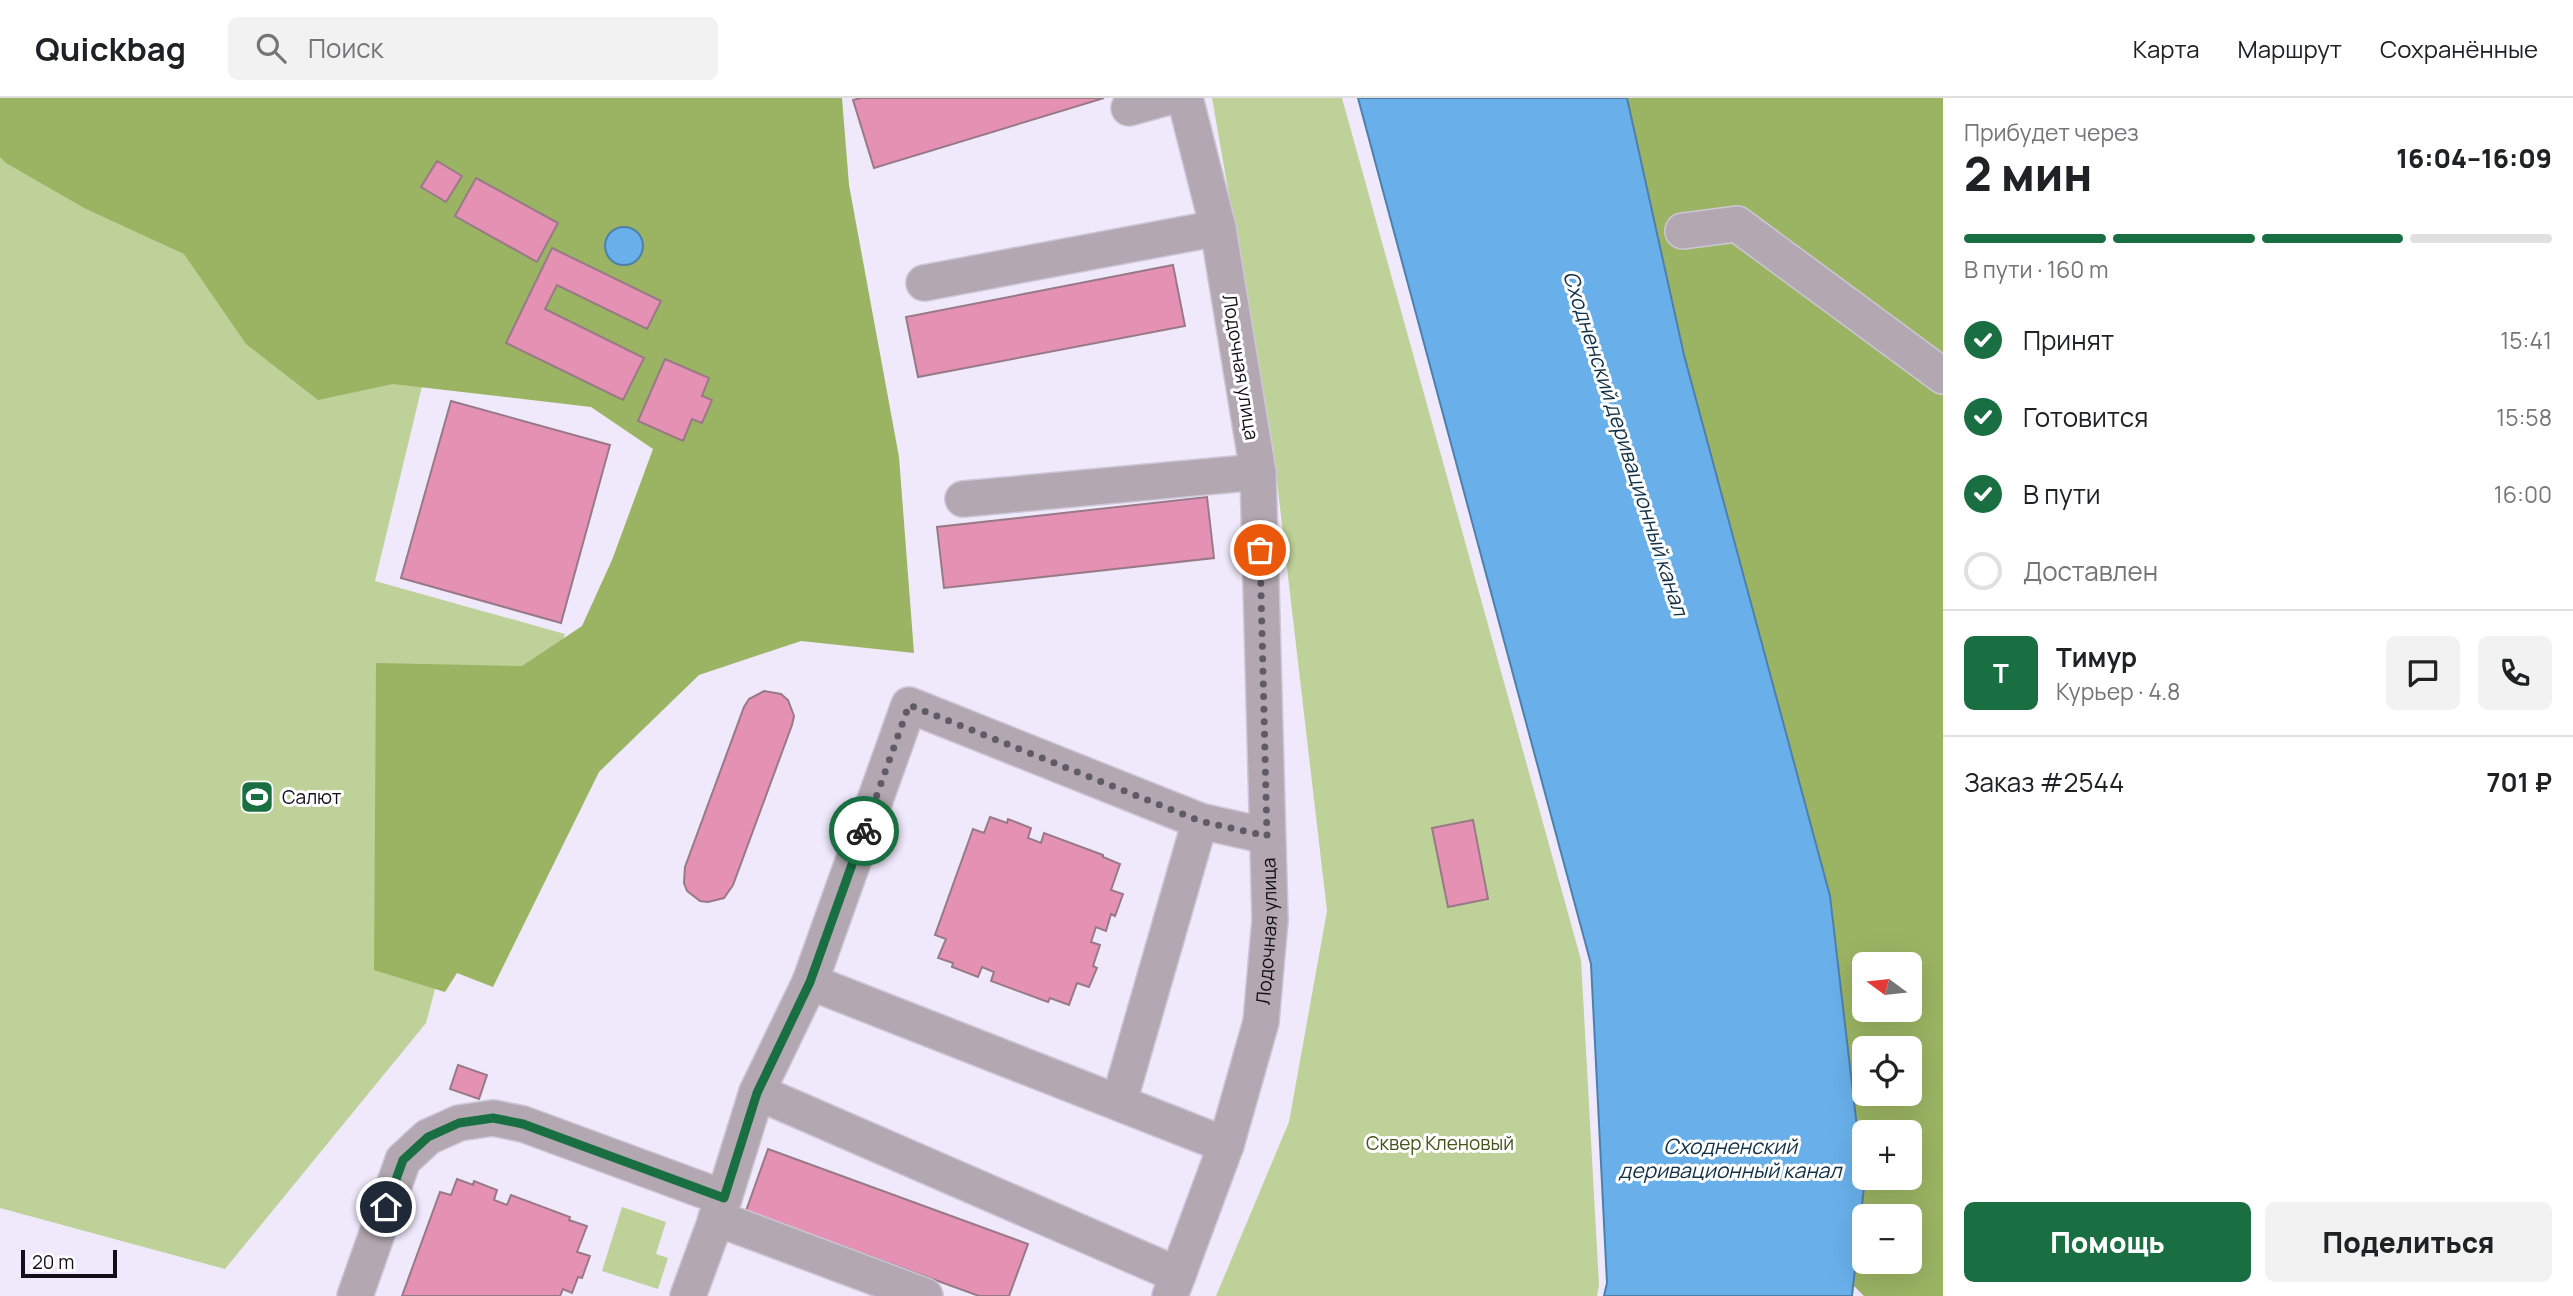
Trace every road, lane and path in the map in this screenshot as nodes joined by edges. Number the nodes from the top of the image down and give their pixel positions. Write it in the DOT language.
graph roads {
  1 [pos="1165,98"];
  2 [pos="1185,98"];
  3 [pos="1129,108"];
  4 [pos="1218,228"];
  5 [pos="1683,231"];
  6 [pos="924,283"];
  7 [pos="1943,376"];
  8 [pos="1258,471"];
  9 [pos="963,499"];
  10 [pos="1200,821"];
  11 [pos="1267,836"];
  12 [pos="810,982"];
  13 [pos="757,1093"];
  14 [pos="1119,1102"];
  15 [pos="1226,1145"];
  16 [pos="720,1208"];
  17 [pos="1174,1286"];
  18 [pos="355,1296"];
  19 [pos="688,1296"];
  20 [pos="925,1296"];
  1 -- 3 [label="street"];
  2 -- 4 [label="street, Лодочная улица"];
  4 -- 6 [label="street"];
  4 -- 8 [label="street, Лодочная улица"];
  5 -- 7 [label="street"];
  8 -- 9 [label="street"];
  8 -- 11 [label="street, Лодочная улица"];
  10 -- 11 [label="street"];
  10 -- 12 [label="street"];
  10 -- 14 [label="street"];
  11 -- 15 [label="street, Лодочная улица"];
  12 -- 13 [label="street"];
  12 -- 14 [label="street"];
  13 -- 16 [label="street"];
  13 -- 17 [label="street"];
  14 -- 15 [label="street"];
  15 -- 17 [label="street, Лодочная улица"];
  16 -- 18 [label="street"];
  16 -- 19 [label="street"];
  16 -- 20 [label="street"];
}
